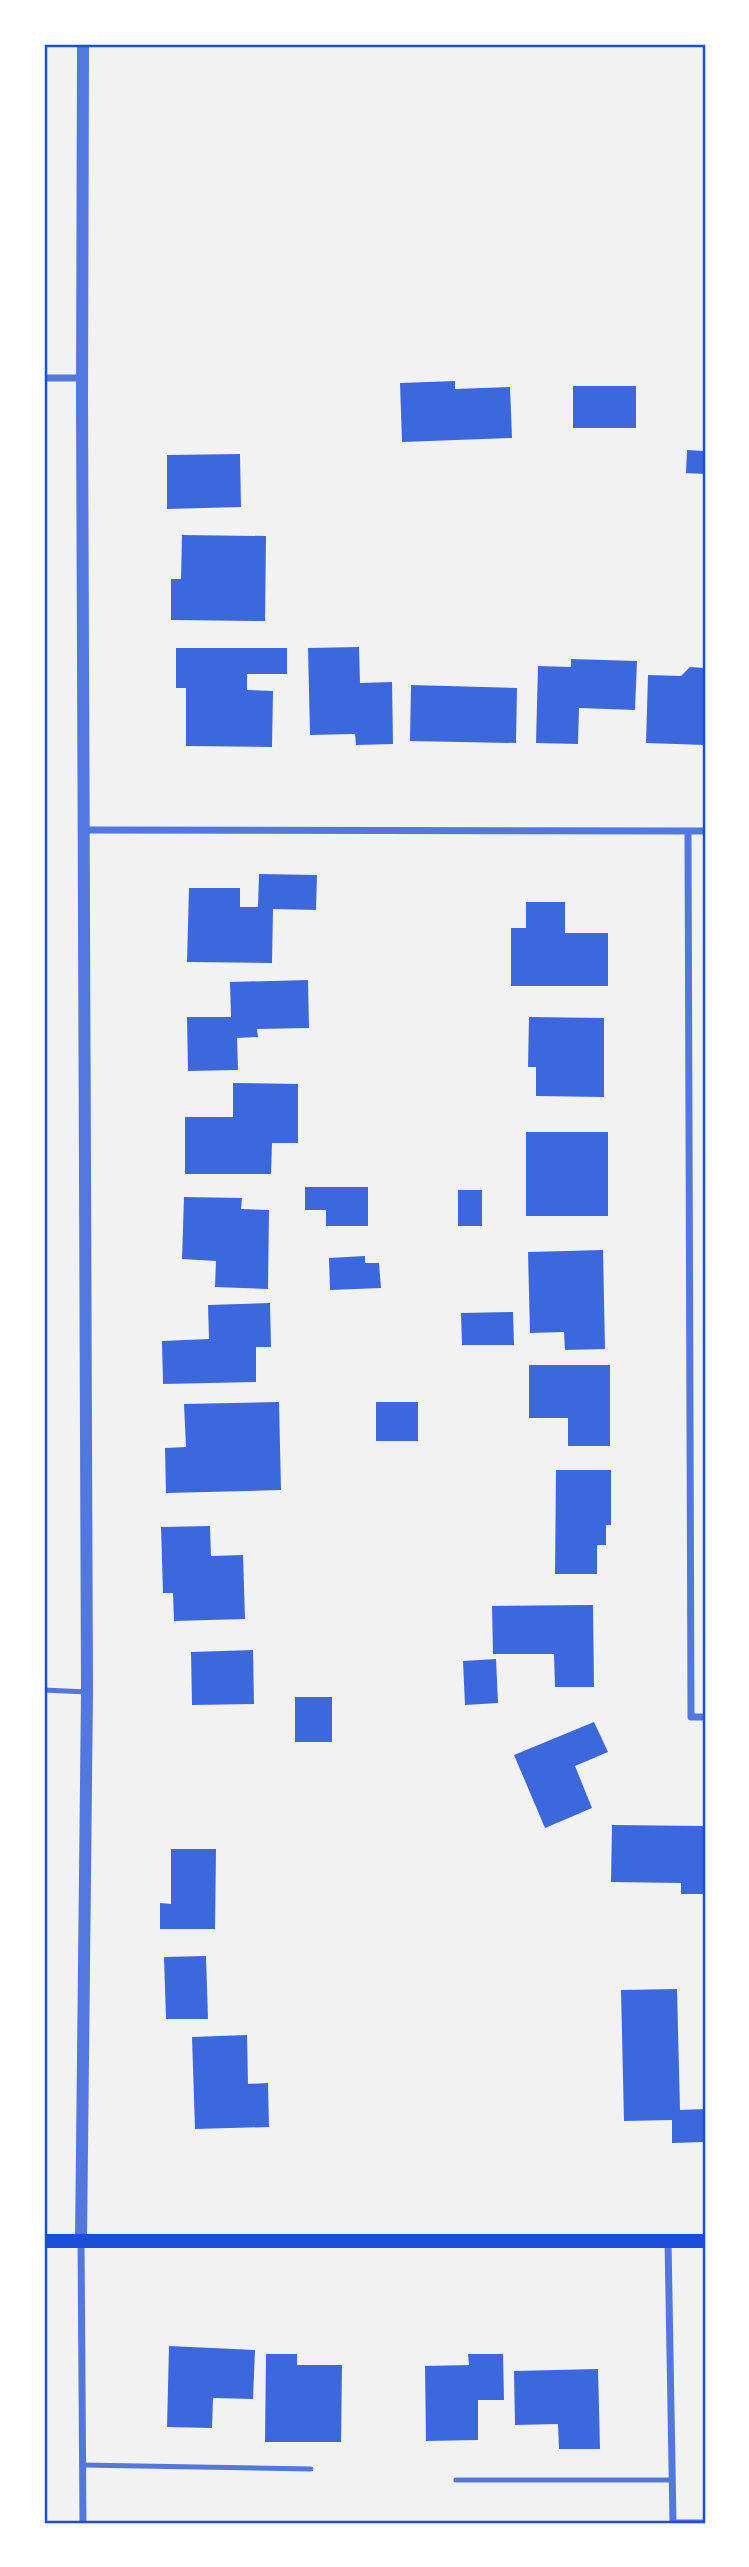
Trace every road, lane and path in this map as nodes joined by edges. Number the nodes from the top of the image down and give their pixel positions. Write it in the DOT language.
graph roads {
  1 [pos="83,44"];
  2 [pos="44,378"];
  3 [pos="82,378"];
  4 [pos="86,830"];
  5 [pos="688,831"];
  6 [pos="705,831"];
  7 [pos="44,1690"];
  8 [pos="87,1692"];
  9 [pos="705,1717"];
  10 [pos="44,2241"];
  11 [pos="81,2241"];
  12 [pos="668,2241"];
  13 [pos="705,2241"];
  14 [pos="82,2465"];
  15 [pos="311,2469"];
  16 [pos="456,2480"];
  17 [pos="672,2480"];
  18 [pos="673,2522"];
  19 [pos="705,2522"];
  20 [pos="83,2523"];
  1 -- 3 [label="street"];
  2 -- 3 [label="street"];
  3 -- 4 [label="street"];
  4 -- 5 [label="street"];
  4 -- 8 [label="street"];
  5 -- 6 [label="street"];
  5 -- 9 [label="street"];
  7 -- 8 [label="lane"];
  8 -- 11 [label="street"];
  10 -- 11 [label="main road"];
  11 -- 12 [label="main road"];
  11 -- 14 [label="street"];
  12 -- 13 [label="main road"];
  12 -- 17 [label="street"];
  14 -- 15 [label="lane"];
  14 -- 20 [label="street"];
  16 -- 17 [label="lane"];
  17 -- 18 [label="street"];
  18 -- 19 [label="lane"];
}
